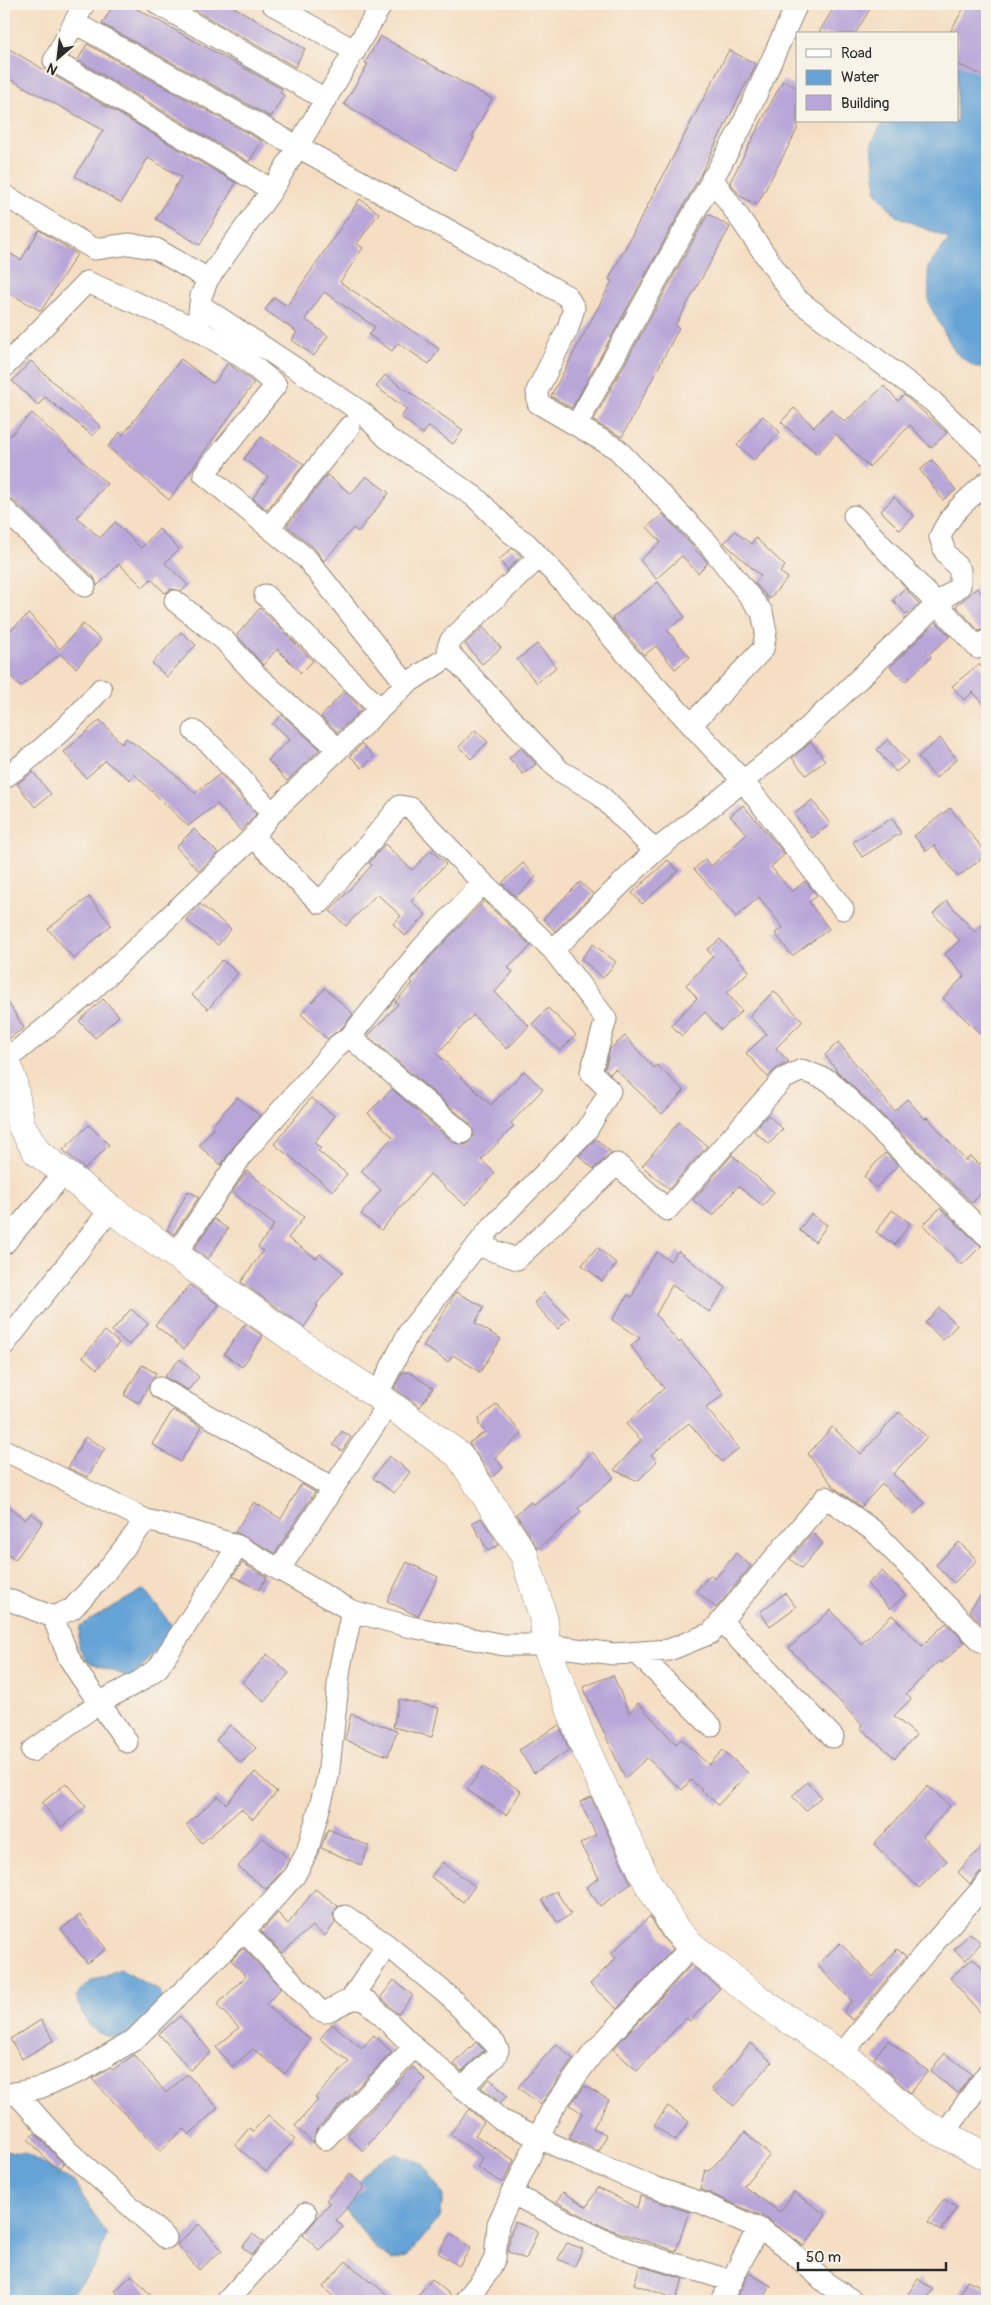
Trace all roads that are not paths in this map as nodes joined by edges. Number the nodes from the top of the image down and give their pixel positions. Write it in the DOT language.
graph roads {
  1 [pos="84,4"];
  2 [pos="158,4"];
  3 [pos="272,4"];
  4 [pos="382,4"];
  5 [pos="796,4"];
  6 [pos="75,23"];
  7 [pos="355,51"];
  8 [pos="325,99"];
  9 [pos="298,148"];
  10 [pos="712,178"];
  11 [pos="272,190"];
  12 [pos="4,195"];
  13 [pos="208,279"];
  14 [pos="200,305"];
  15 [pos="197,329"];
  16 [pos="4,367"];
  17 [pos="577,424"];
  18 [pos="350,427"];
  19 [pos="987,454"];
  20 [pos="987,482"];
  21 [pos="4,509"];
  22 [pos="854,516"];
  23 [pos="270,528"];
  24 [pos="538,558"];
  25 [pos="85,586"];
  26 [pos="265,595"];
  27 [pos="176,601"];
  28 [pos="937,604"];
  29 [pos="984,649"];
  30 [pos="451,655"];
  31 [pos="406,684"];
  32 [pos="100,689"];
  33 [pos="380,709"];
  34 [pos="691,725"];
  35 [pos="194,731"];
  36 [pos="338,749"];
  37 [pos="4,778"];
  38 [pos="743,781"];
  39 [pos="272,813"];
  40 [pos="253,837"];
  41 [pos="654,851"];
  42 [pos="483,883"];
  43 [pos="843,909"];
  44 [pos="554,950"];
  45 [pos="350,1037"];
  46 [pos="7,1072"];
  47 [pos="462,1133"];
  48 [pos="64,1173"];
  49 [pos="111,1209"];
  50 [pos="987,1236"];
  51 [pos="4,1244"];
  52 [pos="477,1245"];
  53 [pos="175,1255"];
  54 [pos="4,1344"];
  55 [pos="160,1388"];
  56 [pos="383,1399"];
  57 [pos="4,1450"];
  58 [pos="333,1488"];
  59 [pos="146,1520"];
  60 [pos="238,1546"];
  61 [pos="279,1570"];
  62 [pos="4,1598"];
  63 [pos="352,1611"];
  64 [pos="53,1617"];
  65 [pos="721,1621"];
  66 [pos="546,1644"];
  67 [pos="987,1644"];
  68 [pos="637,1652"];
  69 [pos="100,1702"];
  70 [pos="711,1726"];
  71 [pos="833,1737"];
  72 [pos="128,1742"];
  73 [pos="32,1750"];
  74 [pos="987,1884"];
  75 [pos="345,1916"];
  76 [pos="244,1931"];
  77 [pos="387,1945"];
  78 [pos="692,1946"];
  79 [pos="351,1999"];
  80 [pos="414,2047"];
  81 [pos="841,2055"];
  82 [pos="987,2074"];
  83 [pos="461,2088"];
  84 [pos="10,2094"];
  85 [pos="944,2134"];
  86 [pos="538,2136"];
  87 [pos="325,2139"];
  88 [pos="987,2157"];
  89 [pos="512,2193"];
  90 [pos="306,2213"];
  91 [pos="758,2228"];
  92 [pos="166,2238"];
  93 [pos="732,2281"];
  94 [pos="236,2298"];
  95 [pos="465,2301"];
  96 [pos="721,2301"];
  97 [pos="853,2301"];
  1 -- 6 [label="street"];
  2 -- 8 [label="street"];
  3 -- 7 [label="street"];
  4 -- 7 [label="street"];
  5 -- 10 [label="street"];
  6 -- 9 [label="street"];
  6 -- 11 [label="street"];
  7 -- 8 [label="street"];
  8 -- 9 [label="street"];
  9 -- 11 [label="street"];
  9 -- 17 [label="street"];
  10 -- 17 [label="street"];
  10 -- 19 [label="street"];
  11 -- 13 [label="street"];
  12 -- 13 [label="street"];
  13 -- 14 [label="street"];
  14 -- 15 [label="street"];
  14 -- 24 [label="street"];
  15 -- 16 [label="street"];
  15 -- 23 [label="street"];
  17 -- 34 [label="street"];
  18 -- 23 [label="street"];
  20 -- 28 [label="street"];
  21 -- 25 [label="street"];
  22 -- 28 [label="street"];
  23 -- 31 [label="street"];
  24 -- 30 [label="street"];
  24 -- 34 [label="street"];
  26 -- 33 [label="street"];
  27 -- 36 [label="street"];
  28 -- 29 [label="street"];
  28 -- 38 [label="street"];
  30 -- 31 [label="street"];
  30 -- 41 [label="street"];
  31 -- 33 [label="street"];
  32 -- 37 [label="street"];
  33 -- 36 [label="street"];
  34 -- 38 [label="street"];
  35 -- 39 [label="street"];
  36 -- 39 [label="street"];
  38 -- 41 [label="street"];
  38 -- 43 [label="street"];
  39 -- 40 [label="street"];
  40 -- 42 [label="street"];
  40 -- 46 [label="street"];
  41 -- 44 [label="street"];
  42 -- 44 [label="street"];
  42 -- 45 [label="street"];
  44 -- 52 [label="street"];
  45 -- 47 [label="street"];
  45 -- 53 [label="street"];
  46 -- 48 [label="street"];
  48 -- 49 [label="street"];
  48 -- 51 [label="street"];
  49 -- 53 [label="street"];
  49 -- 54 [label="street"];
  50 -- 52 [label="street"];
  52 -- 56 [label="street"];
  53 -- 56 [label="street"];
  55 -- 58 [label="street"];
  56 -- 58 [label="street"];
  56 -- 66 [label="street"];
  57 -- 59 [label="street"];
  58 -- 61 [label="street"];
  59 -- 60 [label="street"];
  59 -- 64 [label="street"];
  60 -- 61 [label="street"];
  60 -- 69 [label="street"];
  61 -- 63 [label="street"];
  62 -- 64 [label="street"];
  63 -- 66 [label="street"];
  63 -- 76 [label="street"];
  64 -- 69 [label="street"];
  65 -- 67 [label="street"];
  65 -- 68 [label="street"];
  65 -- 71 [label="street"];
  66 -- 68 [label="street"];
  66 -- 78 [label="street"];
  68 -- 70 [label="street"];
  69 -- 72 [label="street"];
  69 -- 73 [label="street"];
  74 -- 81 [label="street"];
  75 -- 77 [label="street"];
  76 -- 79 [label="street"];
  76 -- 84 [label="street"];
  77 -- 79 [label="street"];
  77 -- 83 [label="street"];
  78 -- 81 [label="street"];
  78 -- 86 [label="street"];
  79 -- 80 [label="street"];
  80 -- 83 [label="street"];
  80 -- 87 [label="street"];
  81 -- 85 [label="street"];
  82 -- 85 [label="street"];
  83 -- 86 [label="street"];
  84 -- 92 [label="street"];
  85 -- 88 [label="street"];
  86 -- 89 [label="street"];
  86 -- 91 [label="street"];
  89 -- 93 [label="street"];
  89 -- 95 [label="street"];
  90 -- 94 [label="street"];
  91 -- 93 [label="street"];
  91 -- 97 [label="street"];
  93 -- 96 [label="street"];
}
